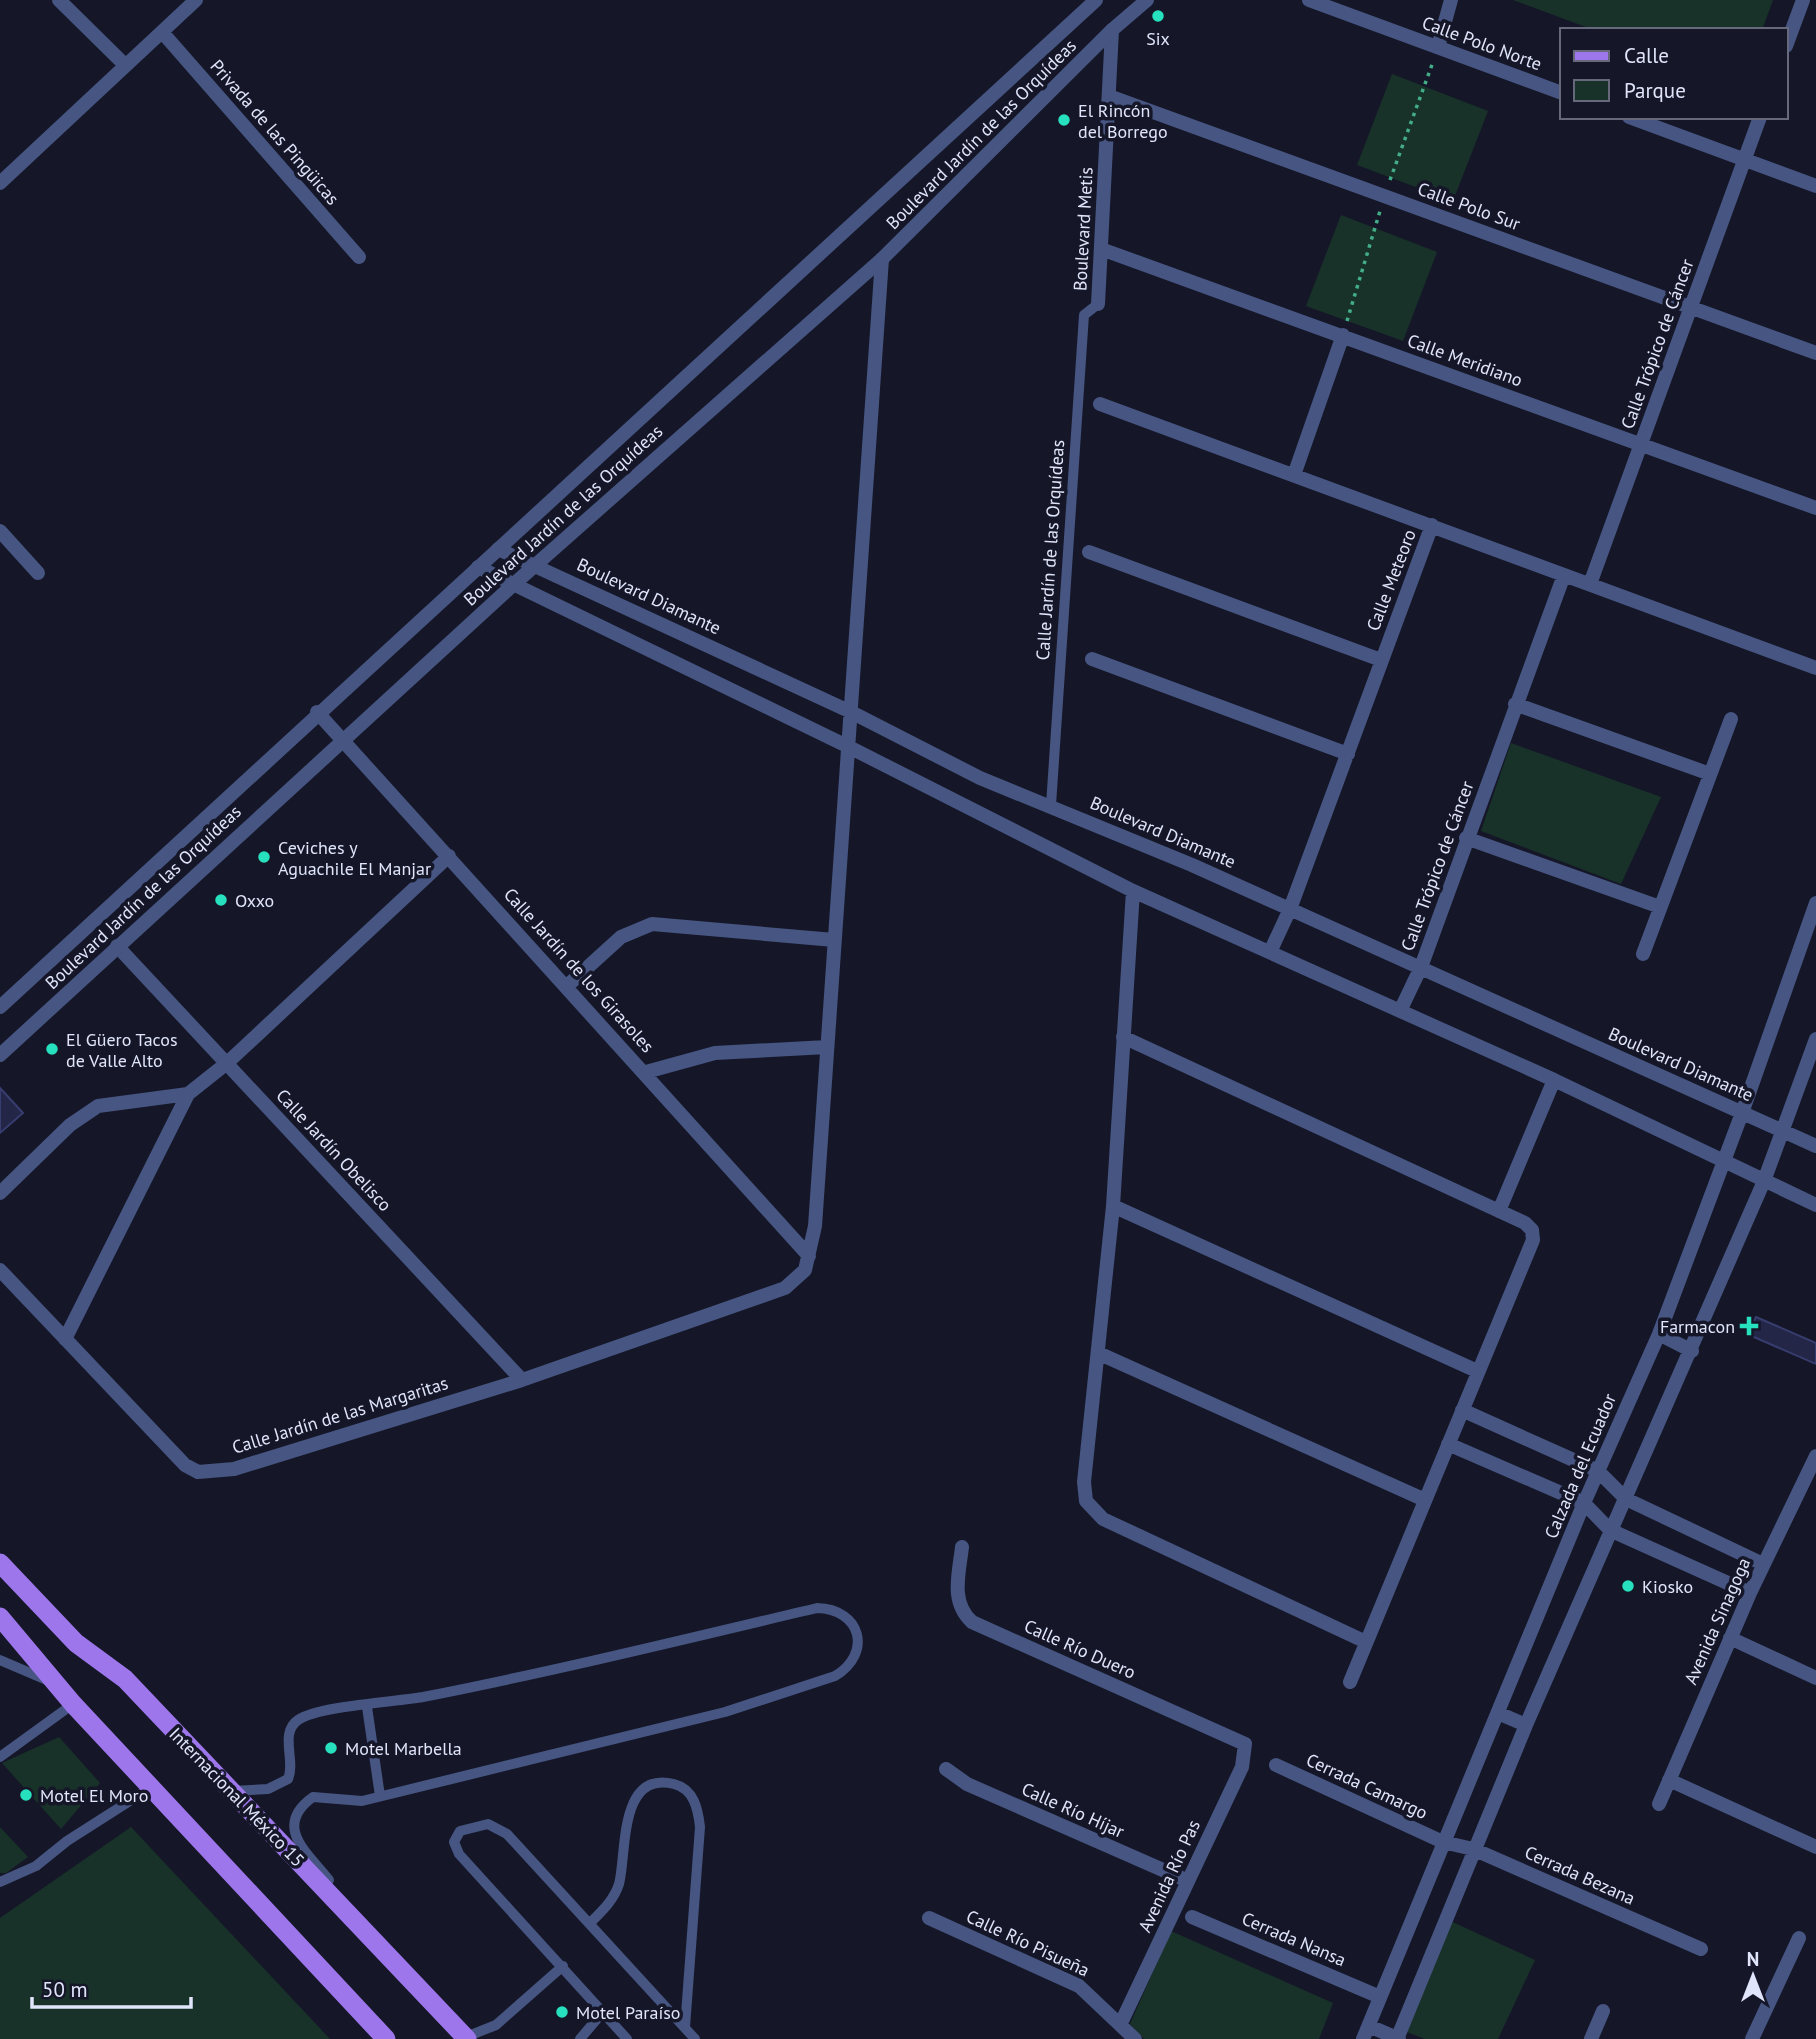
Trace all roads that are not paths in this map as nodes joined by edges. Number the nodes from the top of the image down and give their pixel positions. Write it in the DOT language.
graph roads {
  1 [pos="59,0"];
  2 [pos="196,0"];
  3 [pos="1096,0"];
  4 [pos="1147,0"];
  5 [pos="1309,0"];
  6 [pos="1451,0"];
  7 [pos="1803,0"];
  8 [pos="1112,30"];
  9 [pos="162,32"];
  10 [pos="1788,41"];
  11 [pos="1438,47"];
  12 [pos="125,65"];
  13 [pos="1560,92"];
  14 [pos="1109,96"];
  15 [pos="1634,119"];
  16 [pos="1759,119"];
  17 [pos="1745,160"];
  18 [pos="0,183"];
  19 [pos="1816,186"];
  20 [pos="1101,249"];
  21 [pos="359,257"];
  22 [pos="882,259"];
  23 [pos="1098,304"];
  24 [pos="1691,308"];
  25 [pos="1343,335"];
  26 [pos="1816,353"];
  27 [pos="1100,404"];
  28 [pos="1641,445"];
  29 [pos="1294,474"];
  30 [pos="1816,508"];
  31 [pos="1432,525"];
  32 [pos="0,531"];
  33 [pos="498,549"];
  34 [pos="1089,552"];
  35 [pos="536,565"];
  36 [pos="478,567"];
  37 [pos="38,573"];
  38 [pos="1564,575"];
  39 [pos="514,584"];
  40 [pos="1590,584"];
  41 [pos="1092,659"];
  42 [pos="1381,660"];
  43 [pos="1816,668"];
  44 [pos="1515,704"];
  45 [pos="317,712"];
  46 [pos="851,712"];
  47 [pos="1731,719"];
  48 [pos="343,738"];
  49 [pos="847,746"];
  50 [pos="1348,754"];
  51 [pos="1710,774"];
  52 [pos="1051,805"];
  53 [pos="1466,838"];
  54 [pos="449,856"];
  55 [pos="1133,891"];
  56 [pos="1816,903"];
  57 [pos="1660,907"];
  58 [pos="1290,909"];
  59 [pos="834,940"];
  60 [pos="117,946"];
  61 [pos="1270,952"];
  62 [pos="1643,954"];
  63 [pos="1421,967"];
  64 [pos="567,986"];
  65 [pos="0,1007"];
  66 [pos="1400,1011"];
  67 [pos="1123,1037"];
  68 [pos="1816,1039"];
  69 [pos="827,1047"];
  70 [pos="0,1055"];
  71 [pos="227,1063"];
  72 [pos="646,1072"];
  73 [pos="1553,1080"];
  74 [pos="188,1094"];
  75 [pos="1742,1113"];
  76 [pos="1783,1131"];
  77 [pos="1816,1146"];
  78 [pos="1724,1162"];
  79 [pos="1764,1181"];
  80 [pos="0,1193"];
  81 [pos="1816,1205"];
  82 [pos="1114,1206"];
  83 [pos="1499,1210"];
  84 [pos="809,1256"];
  85 [pos="0,1270"];
  86 [pos="1659,1334"];
  87 [pos="65,1339"];
  88 [pos="1692,1351"];
  89 [pos="1098,1353"];
  90 [pos="1477,1371"];
  91 [pos="522,1380"];
  92 [pos="1462,1410"];
  93 [pos="1448,1444"];
  94 [pos="1816,1456"];
  95 [pos="1598,1471"];
  96 [pos="1626,1499"];
  97 [pos="1425,1500"];
  98 [pos="1584,1503"];
  99 [pos="1610,1530"];
  100 [pos="962,1547"];
  101 [pos="0,1556"];
  102 [pos="0,1563"];
  103 [pos="1763,1564"];
  104 [pos="1750,1593"];
  105 [pos="0,1618"];
  106 [pos="0,1625"];
  107 [pos="66,1632"];
  108 [pos="1730,1638"];
  109 [pos="1366,1642"];
  110 [pos="0,1660"];
  111 [pos="1816,1678"];
  112 [pos="1350,1682"];
  113 [pos="53,1683"];
  114 [pos="73,1704"];
  115 [pos="367,1707"];
  116 [pos="1498,1713"];
  117 [pos="1526,1725"];
  118 [pos="1245,1744"];
  119 [pos="0,1757"];
  120 [pos="1276,1765"];
  121 [pos="946,1769"];
  122 [pos="1670,1780"];
  123 [pos="150,1788"];
  124 [pos="232,1791"];
  125 [pos="380,1796"];
  126 [pos="1659,1804"];
  127 [pos="1443,1842"];
  128 [pos="1816,1847"];
  129 [pos="1473,1849"];
  130 [pos="1188,1881"];
  131 [pos="0,1882"];
  132 [pos="345,1910"];
  133 [pos="1192,1917"];
  134 [pos="929,1918"];
  135 [pos="590,1923"];
  136 [pos="1799,1938"];
  137 [pos="1701,1949"];
  138 [pos="563,1966"];
  139 [pos="1380,1997"];
  140 [pos="1603,2011"];
  141 [pos="602,2014"];
  142 [pos="1121,2023"];
  143 [pos="685,2027"];
  144 [pos="1366,2033"];
  145 [pos="466,2038"];
  146 [pos="386,2039"];
  147 [pos="580,2039"];
  148 [pos="627,2039"];
  149 [pos="695,2039"];
  150 [pos="1135,2039"];
  151 [pos="1398,2039"];
  152 [pos="1591,2039"];
  153 [pos="1752,2039"];
  1 -- 12 [label="street"];
  2 -- 9 [label="street"];
  3 -- 33 [label="street, Boulevard Jardín de las Orquídeas"];
  4 -- 8 [label="street, Boulevard Jardín de las Orquídeas"];
  5 -- 11 [label="street, Calle Polo Norte"];
  6 -- 11 [label="street"];
  7 -- 10 [label="street"];
  8 -- 14 [label="street, Boulevard Metis"];
  8 -- 22 [label="street, Boulevard Jardín de las Orquídeas"];
  9 -- 12 [label="street"];
  9 -- 21 [label="street, Privada de las Pingüicas"];
  11 -- 13 [label="street, Calle Polo Norte"];
  12 -- 18 [label="street"];
  14 -- 20 [label="street, Boulevard Metis"];
  14 -- 24 [label="street, Calle Polo Sur"];
  15 -- 17 [label="street"];
  16 -- 17 [label="street, Calle Trópico de Cáncer"];
  17 -- 19 [label="street"];
  17 -- 24 [label="street, Calle Trópico de Cáncer"];
  20 -- 23 [label="street, Boulevard Metis"];
  20 -- 25 [label="street, Calle Meridiano"];
  22 -- 35 [label="street, Boulevard Jardín de las Orquídeas"];
  22 -- 46 [label="street"];
  23 -- 52 [label="lane, Calle Jardín de las Orquídeas"];
  24 -- 26 [label="street, Calle Polo Sur"];
  24 -- 28 [label="street, Calle Trópico de Cáncer"];
  25 -- 28 [label="street, Calle Meridiano"];
  25 -- 29 [label="street"];
  27 -- 29 [label="street"];
  28 -- 30 [label="street, Calle Meridiano"];
  28 -- 40 [label="street, Calle Trópico de Cáncer"];
  29 -- 31 [label="street"];
  31 -- 38 [label="street, Calle Meteoro"];
  31 -- 42 [label="street, Calle Meteoro"];
  32 -- 37 [label="street"];
  33 -- 35 [label="street, Boulevard Diamante"];
  33 -- 36 [label="street, Boulevard Jardín de las Orquídeas"];
  34 -- 42 [label="street"];
  35 -- 39 [label="street, Boulevard Jardín de las Orquídeas"];
  35 -- 46 [label="street, Boulevard Diamante"];
  36 -- 39 [label="street"];
  36 -- 45 [label="street, Boulevard Jardín de las Orquídeas"];
  38 -- 40 [label="street, Calle Meteoro"];
  38 -- 44 [label="street, Calle Trópico de Cáncer"];
  39 -- 48 [label="street, Boulevard Jardín de las Orquídeas"];
  39 -- 49 [label="street"];
  40 -- 43 [label="street, Calle Meteoro"];
  41 -- 50 [label="street"];
  42 -- 50 [label="street, Calle Meteoro"];
  44 -- 51 [label="street"];
  44 -- 53 [label="street, Calle Trópico de Cáncer"];
  45 -- 48 [label="street, Calle Jardín de los Girasoles"];
  45 -- 65 [label="street, Boulevard Jardín de las Orquídeas"];
  46 -- 49 [label="street"];
  46 -- 52 [label="street, Boulevard Diamante"];
  47 -- 51 [label="street"];
  48 -- 54 [label="street, Calle Jardín de los Girasoles"];
  48 -- 60 [label="street, Boulevard Jardín de las Orquídeas"];
  49 -- 55 [label="street"];
  49 -- 59 [label="street"];
  50 -- 58 [label="street, Calle Meteoro"];
  51 -- 57 [label="street"];
  52 -- 58 [label="street, Boulevard Diamante"];
  53 -- 57 [label="street"];
  53 -- 63 [label="street, Calle Trópico de Cáncer"];
  54 -- 64 [label="street, Calle Jardín de los Girasoles"];
  54 -- 71 [label="street"];
  55 -- 61 [label="street"];
  55 -- 67 [label="street"];
  56 -- 75 [label="street, Calzada del Ecuador"];
  57 -- 62 [label="street"];
  58 -- 61 [label="street, Calle Meteoro"];
  58 -- 63 [label="street, Boulevard Diamante"];
  59 -- 64 [label="street"];
  59 -- 69 [label="street"];
  60 -- 70 [label="street, Boulevard Jardín de las Orquídeas"];
  60 -- 71 [label="street, Calle Jardín Obelisco"];
  61 -- 66 [label="street"];
  63 -- 66 [label="street, Calle Trópico de Cáncer"];
  63 -- 75 [label="street, Boulevard Diamante"];
  64 -- 72 [label="street, Calle Jardín de los Girasoles"];
  66 -- 73 [label="street"];
  67 -- 82 [label="street"];
  67 -- 83 [label="street"];
  68 -- 76 [label="street"];
  69 -- 72 [label="street"];
  69 -- 84 [label="street"];
  71 -- 74 [label="street"];
  71 -- 91 [label="street, Calle Jardín Obelisco"];
  72 -- 84 [label="street, Calle Jardín de los Girasoles"];
  73 -- 78 [label="street"];
  73 -- 83 [label="street"];
  74 -- 80 [label="street"];
  74 -- 87 [label="street"];
  75 -- 76 [label="street, Boulevard Diamante"];
  75 -- 78 [label="street, Calzada del Ecuador"];
  76 -- 77 [label="street, Boulevard Diamante"];
  76 -- 79 [label="street"];
  78 -- 79 [label="street"];
  78 -- 86 [label="street, Calzada del Ecuador"];
  79 -- 81 [label="street"];
  79 -- 88 [label="street"];
  82 -- 89 [label="street"];
  82 -- 90 [label="street"];
  83 -- 90 [label="street"];
  84 -- 91 [label="street, Calle Jardín de las Margaritas"];
  85 -- 87 [label="street, Calle Jardín de las Margaritas"];
  86 -- 88 [label="street"];
  86 -- 95 [label="street, Calzada del Ecuador"];
  87 -- 91 [label="street, Calle Jardín de las Margaritas"];
  88 -- 96 [label="street"];
  89 -- 97 [label="street"];
  89 -- 109 [label="street"];
  90 -- 92 [label="street"];
  92 -- 93 [label="street"];
  92 -- 95 [label="street"];
  93 -- 97 [label="street"];
  93 -- 98 [label="street"];
  94 -- 103 [label="street, Avenida Sinagoga"];
  95 -- 96 [label="street"];
  95 -- 98 [label="street, Calzada del Ecuador"];
  96 -- 99 [label="street"];
  96 -- 103 [label="street"];
  97 -- 109 [label="street"];
  98 -- 99 [label="street"];
  98 -- 116 [label="street, Calzada del Ecuador"];
  99 -- 104 [label="street"];
  99 -- 117 [label="street"];
  100 -- 118 [label="street, Calle Río Duero"];
  101 -- 107 [label="street"];
  102 -- 107 [label="main road, Internacional México 15"];
  103 -- 104 [label="street, Avenida Sinagoga"];
  104 -- 108 [label="street, Avenida Sinagoga"];
  105 -- 113 [label="main road"];
  106 -- 113 [label="street"];
  107 -- 124 [label="main road, Internacional México 15"];
  108 -- 111 [label="street"];
  108 -- 122 [label="street, Avenida Sinagoga"];
  109 -- 112 [label="street"];
  110 -- 113 [label="lane"];
  113 -- 114 [label="main road"];
  114 -- 119 [label="lane"];
  114 -- 123 [label="main road"];
  115 -- 124 [label="lane"];
  115 -- 125 [label="lane"];
  115 -- 125 [label="lane"];
  116 -- 117 [label="street"];
  116 -- 127 [label="street, Calzada del Ecuador"];
  117 -- 129 [label="street"];
  118 -- 130 [label="street, Avenida Río Pas"];
  120 -- 127 [label="street, Cerrada Camargo"];
  121 -- 130 [label="street, Calle Río Híjar"];
  122 -- 126 [label="street, Avenida Sinagoga"];
  122 -- 128 [label="street"];
  123 -- 131 [label="lane"];
  123 -- 146 [label="main road"];
  124 -- 132 [label="main road, Internacional México 15"];
  125 -- 132 [label="lane"];
  127 -- 129 [label="street, Cerrada Bezana"];
  127 -- 139 [label="street, Calzada del Ecuador"];
  129 -- 137 [label="street, Cerrada Bezana"];
  129 -- 151 [label="street"];
  130 -- 142 [label="street, Avenida Río Pas"];
  132 -- 145 [label="main road, Internacional México 15"];
  133 -- 139 [label="street, Cerrada Nansa"];
  134 -- 142 [label="street, Calle Río Pisueña"];
  135 -- 138 [label="lane"];
  135 -- 143 [label="lane"];
  135 -- 143 [label="lane"];
  136 -- 153 [label="street"];
  138 -- 141 [label="lane"];
  138 -- 145 [label="lane"];
  139 -- 144 [label="street, Calzada del Ecuador"];
  140 -- 152 [label="street"];
  141 -- 147 [label="lane"];
  141 -- 148 [label="lane"];
  142 -- 150 [label="street, Calle Río Pisueña"];
  143 -- 149 [label="lane"];
  144 -- 151 [label="street"];
}
